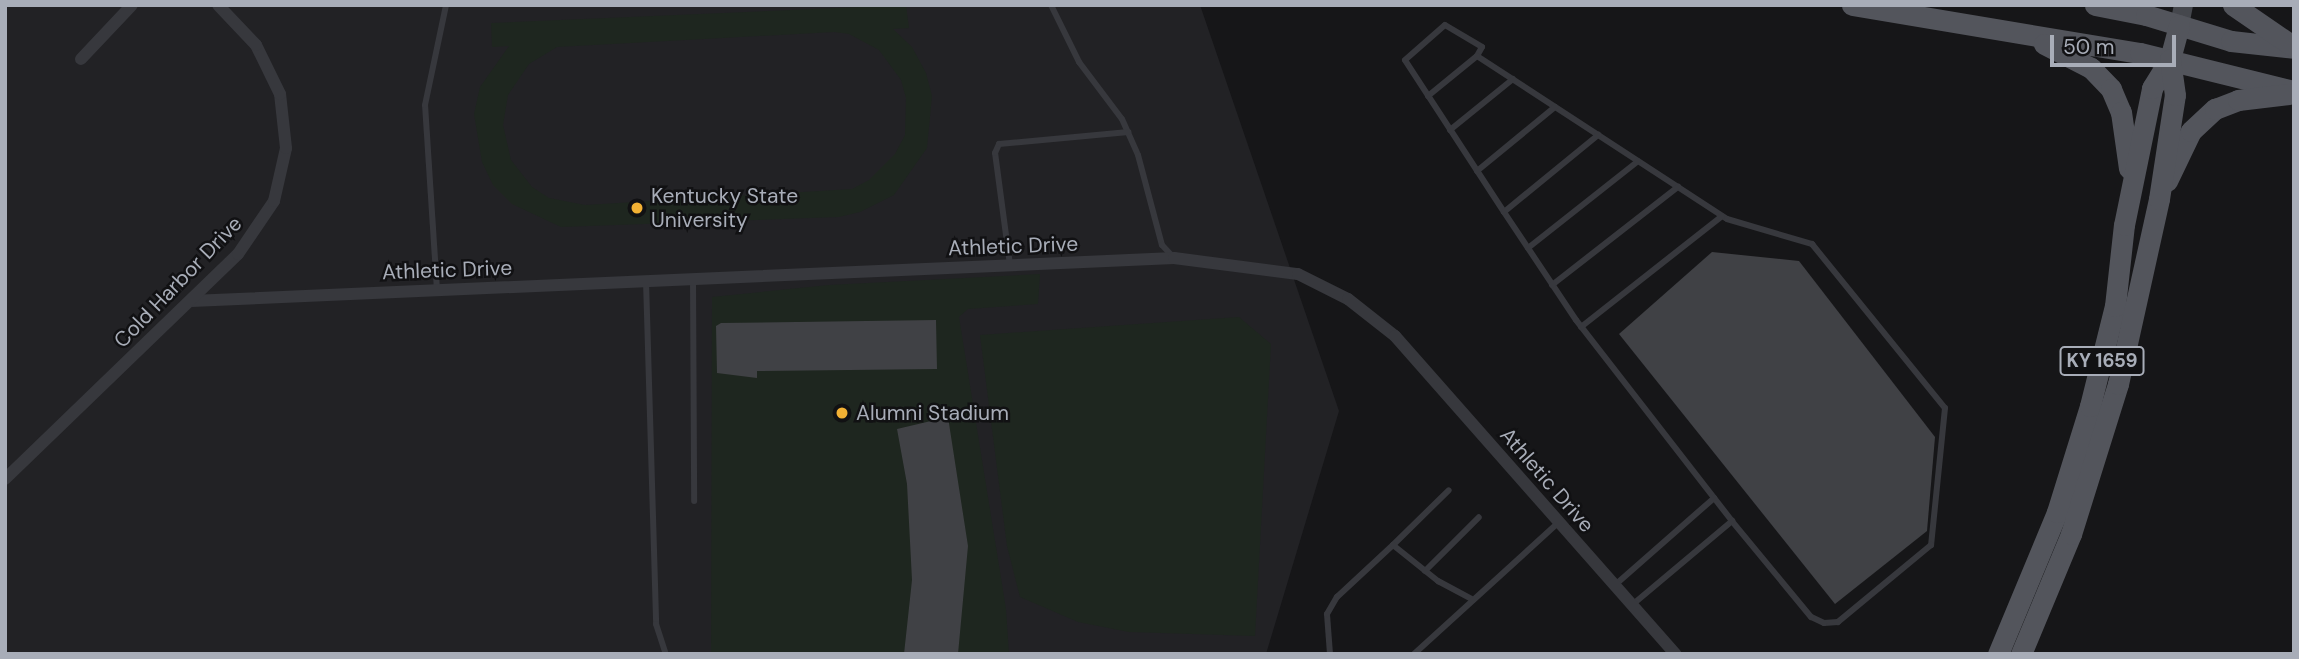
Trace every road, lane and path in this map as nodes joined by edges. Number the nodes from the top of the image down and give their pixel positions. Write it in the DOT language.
graph roads {
  1 [pos="132,5"];
  2 [pos="218,5"];
  3 [pos="446,5"];
  4 [pos="1051,5"];
  5 [pos="1852,5"];
  6 [pos="2095,5"];
  7 [pos="2234,5"];
  8 [pos="2181,15"];
  9 [pos="2030,37"];
  10 [pos="2294,47"];
  11 [pos="1477,56"];
  12 [pos="2170,59"];
  13 [pos="82,60"];
  14 [pos="1513,79"];
  15 [pos="2294,92"];
  16 [pos="1428,96"];
  17 [pos="1555,107"];
  18 [pos="1450,130"];
  19 [pos="1128,132"];
  20 [pos="1598,135"];
  21 [pos="1638,161"];
  22 [pos="1477,171"];
  23 [pos="1678,187"];
  24 [pos="2131,189"];
  25 [pos="2159,199"];
  26 [pos="1504,212"];
  27 [pos="1723,216"];
  28 [pos="1528,248"];
  29 [pos="1174,258"];
  30 [pos="1010,265"];
  31 [pos="693,279"];
  32 [pos="646,281"];
  33 [pos="1552,285"];
  34 [pos="437,290"];
  35 [pos="191,301"];
  36 [pos="1581,327"];
  37 [pos="5,479"];
  38 [pos="1449,490"];
  39 [pos="1714,498"];
  40 [pos="694,501"];
  41 [pos="1479,517"];
  42 [pos="1732,521"];
  43 [pos="1559,522"];
  44 [pos="1393,545"];
  45 [pos="1425,570"];
  46 [pos="1615,585"];
  47 [pos="1473,600"];
  48 [pos="1632,605"];
  49 [pos="666,654"];
  50 [pos="1330,654"];
  51 [pos="1414,654"];
  52 [pos="1675,654"];
  53 [pos="1998,654"];
  54 [pos="2021,654"];
  1 -- 13 [label="street"];
  2 -- 35 [label="street, Cold Harbor Drive"];
  3 -- 34 [label="lane"];
  4 -- 19 [label="lane"];
  5 -- 9 [label="main road"];
  6 -- 8 [label="main road"];
  7 -- 10 [label="main road"];
  8 -- 10 [label="main road"];
  8 -- 12 [label="main road, KY 1659"];
  9 -- 12 [label="main road"];
  9 -- 24 [label="main road"];
  11 -- 14 [label="lane"];
  11 -- 16 [label="lane"];
  11 -- 16 [label="lane"];
  12 -- 15 [label="main road"];
  12 -- 24 [label="main road, KY 1659"];
  12 -- 25 [label="main road, KY 1659"];
  14 -- 17 [label="lane"];
  14 -- 18 [label="lane"];
  15 -- 25 [label="main road"];
  16 -- 18 [label="lane"];
  17 -- 20 [label="lane"];
  17 -- 22 [label="lane"];
  18 -- 22 [label="lane"];
  19 -- 29 [label="lane"];
  19 -- 30 [label="lane"];
  20 -- 21 [label="lane"];
  20 -- 26 [label="lane"];
  21 -- 23 [label="lane"];
  21 -- 28 [label="lane"];
  22 -- 26 [label="lane"];
  23 -- 27 [label="lane"];
  23 -- 33 [label="lane"];
  24 -- 53 [label="main road, KY 1659"];
  25 -- 54 [label="main road, KY 1659"];
  26 -- 28 [label="lane"];
  27 -- 36 [label="lane"];
  27 -- 42 [label="lane"];
  28 -- 33 [label="lane"];
  29 -- 30 [label="street, Athletic Drive"];
  29 -- 43 [label="street, Athletic Drive"];
  30 -- 31 [label="street, Athletic Drive"];
  31 -- 32 [label="street, Athletic Drive"];
  31 -- 40 [label="lane"];
  32 -- 34 [label="street, Athletic Drive"];
  32 -- 49 [label="lane"];
  33 -- 36 [label="lane"];
  34 -- 35 [label="street, Athletic Drive"];
  35 -- 37 [label="street, Cold Harbor Drive"];
  36 -- 39 [label="lane"];
  38 -- 44 [label="lane"];
  39 -- 42 [label="lane"];
  39 -- 46 [label="lane"];
  41 -- 45 [label="lane"];
  42 -- 48 [label="lane"];
  43 -- 46 [label="street, Athletic Drive"];
  43 -- 47 [label="lane"];
  44 -- 45 [label="lane"];
  44 -- 50 [label="lane"];
  45 -- 47 [label="lane"];
  46 -- 48 [label="street, Athletic Drive"];
  47 -- 51 [label="lane"];
  48 -- 52 [label="street, Athletic Drive"];
}
